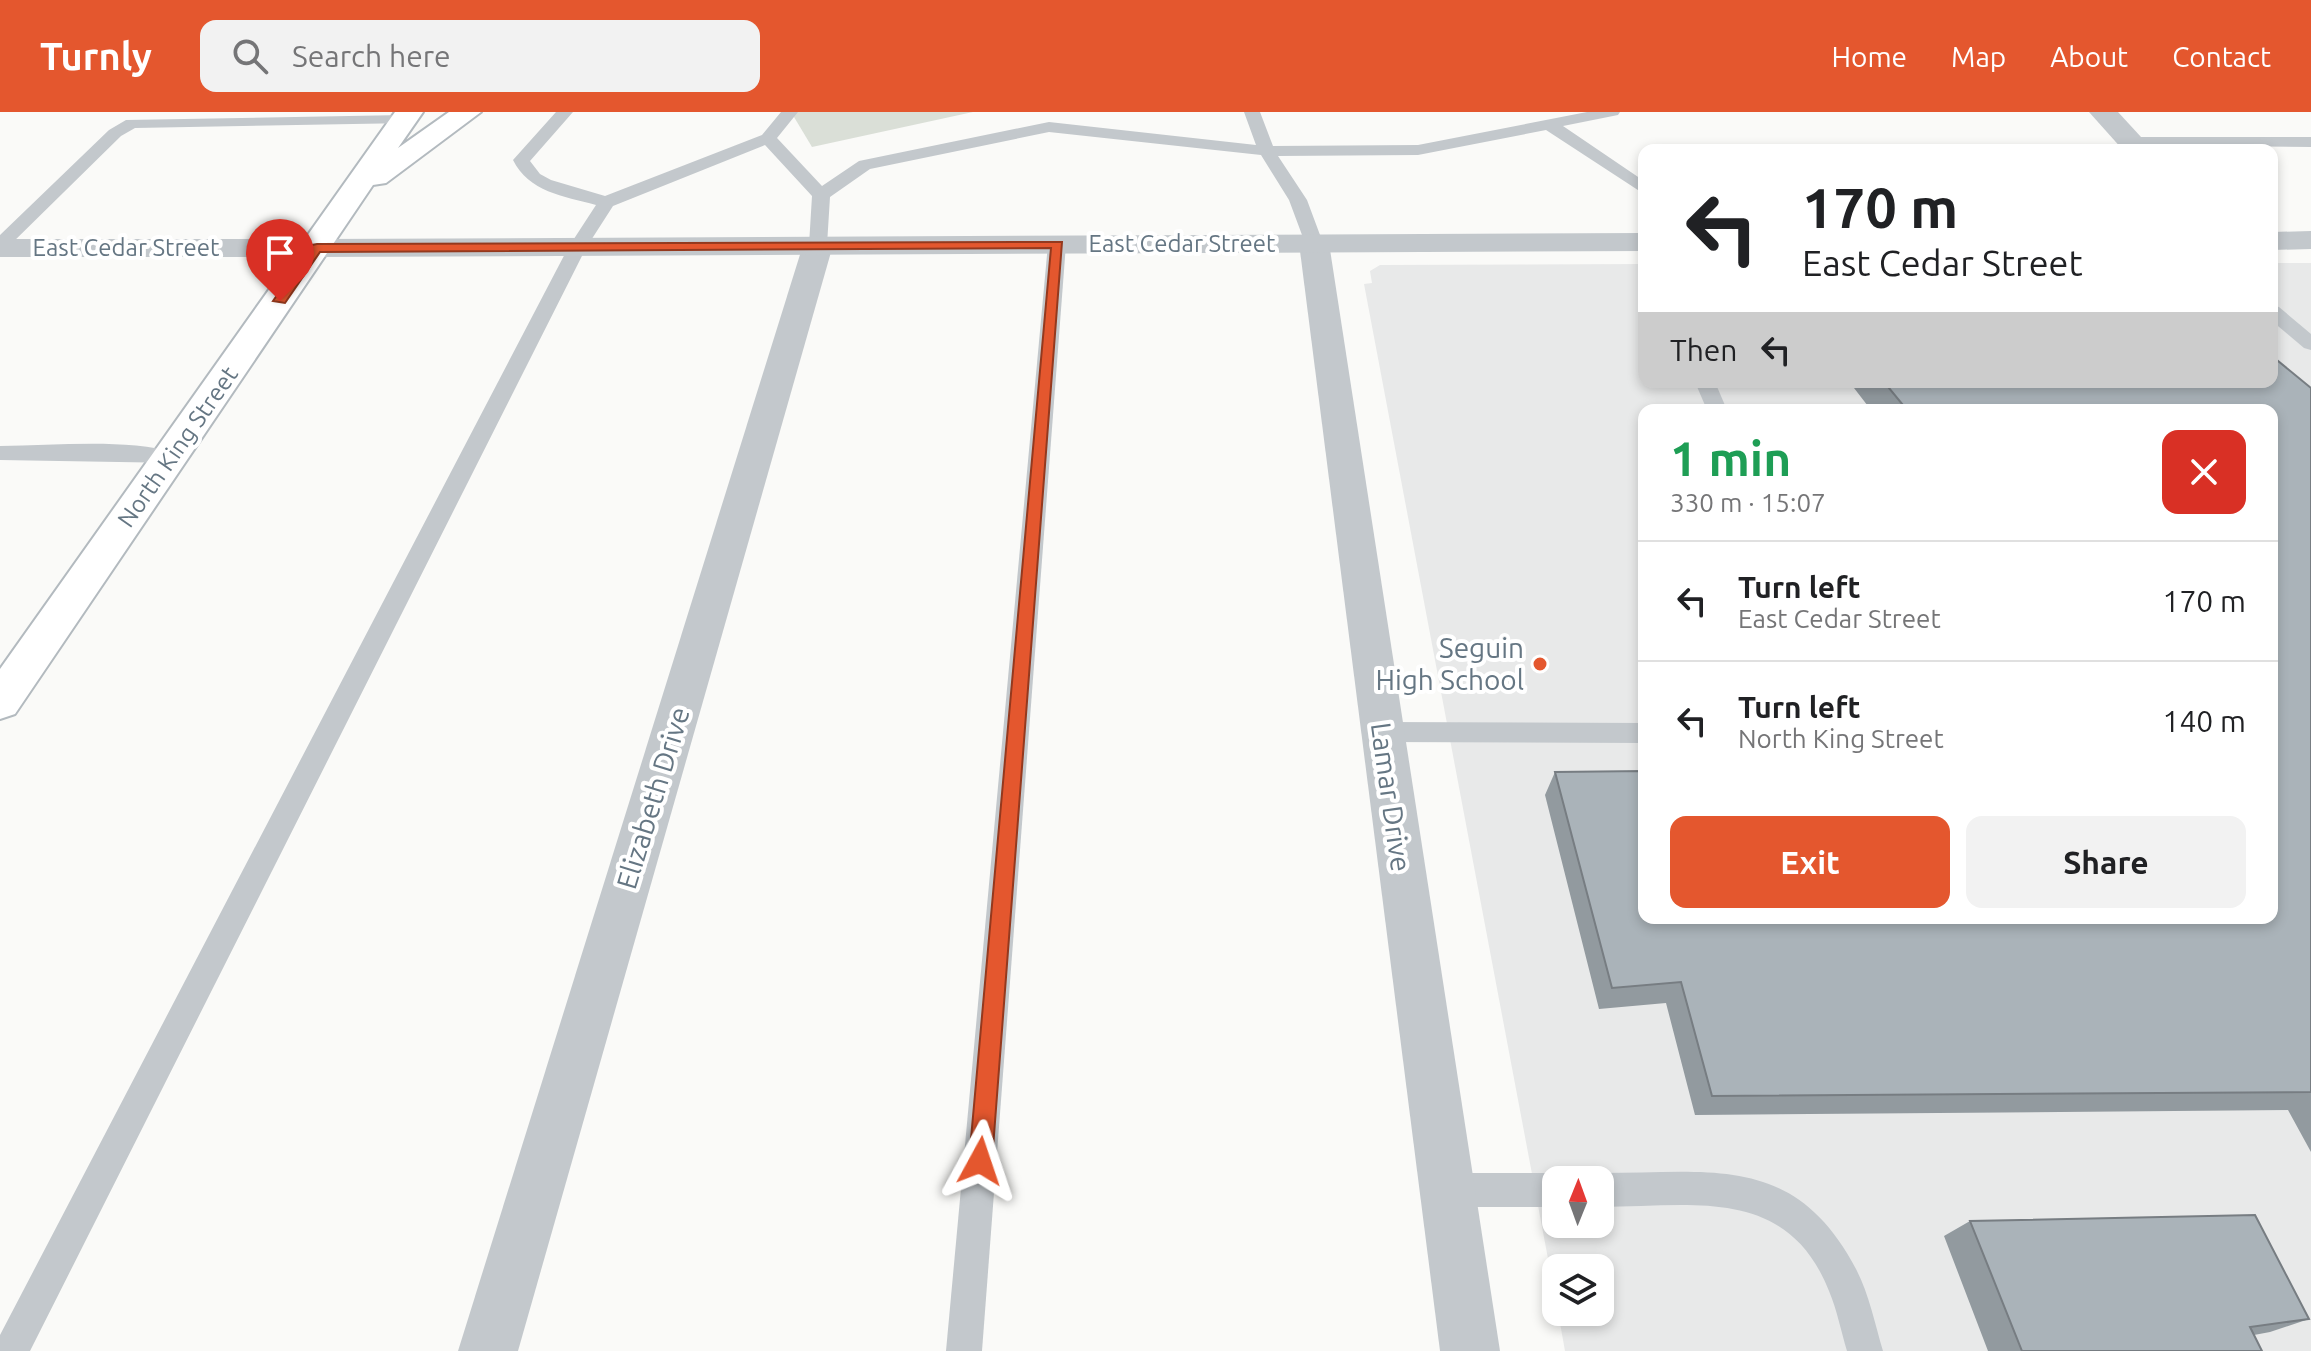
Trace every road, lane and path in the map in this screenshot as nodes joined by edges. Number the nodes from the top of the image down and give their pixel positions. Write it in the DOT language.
graph roads {
  1 [pos="467,112"];
  2 [pos="565,112"];
  3 [pos="790,112"];
  4 [pos="1252,112"];
  5 [pos="1612,112"];
  6 [pos="2103,112"];
  7 [pos="334,116"];
  8 [pos="406,116"];
  9 [pos="135,118"];
  10 [pos="1550,125"];
  11 [pos="768,138"];
  12 [pos="2311,142"];
  13 [pos="2134,144"];
  14 [pos="2224,144"];
  15 [pos="1267,151"];
  16 [pos="1638,185"];
  17 [pos="352,195"];
  18 [pos="821,195"];
  19 [pos="606,202"];
  20 [pos="2311,240"];
  21 [pos="2278,241"];
  22 [pos="1638,242"];
  23 [pos="1314,243"];
  24 [pos="1057,244"];
  25 [pos="818,245"];
  26 [pos="0,246"];
  27 [pos="317,248"];
  28 [pos="577,248"];
  29 [pos="2278,316"];
  30 [pos="2311,344"];
  31 [pos="0,453"];
  32 [pos="170,458"];
  33 [pos="0,702"];
  34 [pos="1382,732"];
  35 [pos="1638,733"];
  36 [pos="1448,1190"];
  37 [pos="1542,1190"];
  38 [pos="1614,1190"];
  39 [pos="11,1351"];
  40 [pos="488,1351"];
  41 [pos="964,1351"];
  42 [pos="1470,1351"];
  43 [pos="1865,1351"];
  1 -- 17 [label="main road"];
  2 -- 19 [label="lane"];
  3 -- 11 [label="lane"];
  4 -- 15 [label="lane"];
  5 -- 10 [label="lane"];
  6 -- 13 [label="street"];
  7 -- 8 [label="lane"];
  7 -- 9 [label="lane"];
  8 -- 17 [label="main road, North King Street"];
  9 -- 26 [label="lane"];
  10 -- 15 [label="lane"];
  10 -- 16 [label="lane"];
  11 -- 18 [label="lane"];
  11 -- 19 [label="lane"];
  12 -- 14 [label="lane"];
  15 -- 18 [label="lane"];
  15 -- 23 [label="lane"];
  17 -- 27 [label="main road, North King Street"];
  18 -- 25 [label="lane"];
  19 -- 28 [label="lane"];
  20 -- 21 [label="street"];
  22 -- 23 [label="street, East Cedar Street"];
  23 -- 24 [label="street, East Cedar Street"];
  23 -- 34 [label="street, Lamar Drive"];
  24 -- 25 [label="street, East Cedar Street"];
  24 -- 41 [label="lane"];
  25 -- 28 [label="street, East Cedar Street"];
  25 -- 40 [label="street, Elizabeth Drive"];
  26 -- 27 [label="street, East Cedar Street"];
  27 -- 28 [label="street, East Cedar Street"];
  27 -- 32 [label="main road, North King Street"];
  28 -- 39 [label="lane"];
  29 -- 30 [label="lane"];
  31 -- 32 [label="lane"];
  32 -- 33 [label="main road, North King Street"];
  34 -- 35 [label="lane"];
  34 -- 36 [label="street, Lamar Drive"];
  36 -- 37 [label="lane"];
  36 -- 42 [label="street, Lamar Drive"];
  38 -- 43 [label="lane"];
}
